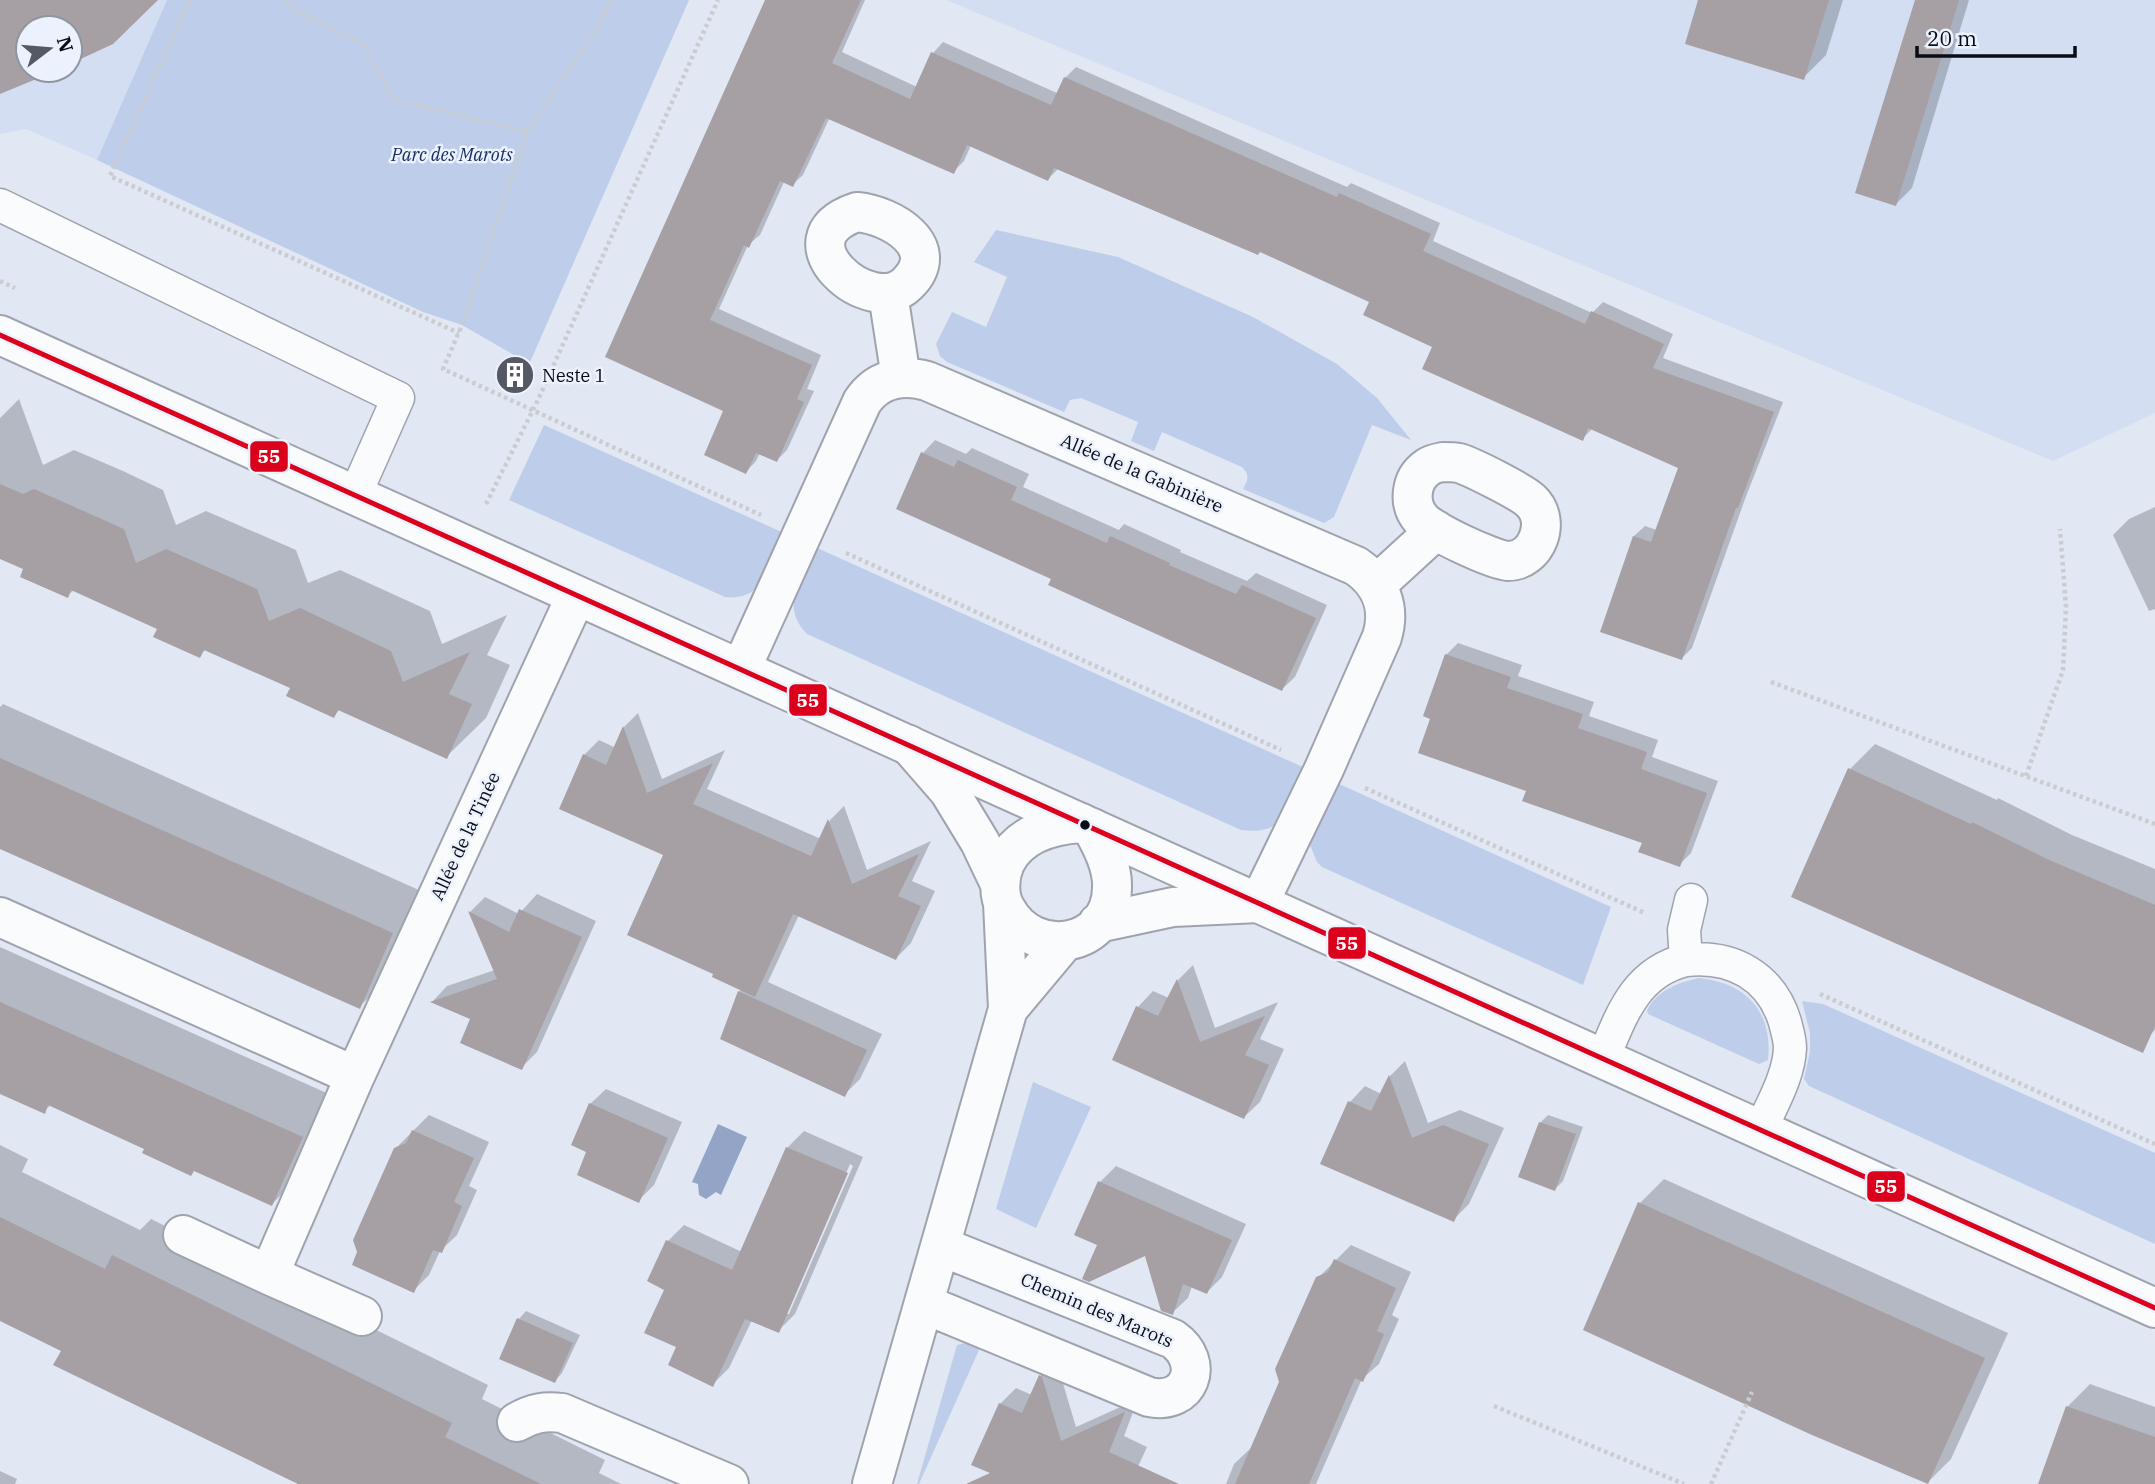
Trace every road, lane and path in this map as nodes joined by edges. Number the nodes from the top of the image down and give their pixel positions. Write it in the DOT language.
graph roads {
  1 [pos="190,0"];
  2 [pos="286,0"];
  3 [pos="610,0"];
  4 [pos="718,0"];
  5 [pos="527,132"];
  6 [pos="0,205"];
  7 [pos="888,294"];
  8 [pos="458,333"];
  9 [pos="0,335"];
  10 [pos="901,378"];
  11 [pos="532,410"];
  12 [pos="355,495"];
  13 [pos="2060,529"];
  14 [pos="1436,530"];
  15 [pos="802,534"];
  16 [pos="468,547"];
  17 [pos="1377,584"];
  18 [pos="576,596"];
  19 [pos="741,669"];
  20 [pos="1771,682"];
  21 [pos="909,745"];
  22 [pos="1324,769"];
  23 [pos="2026,776"];
  24 [pos="2155,824"];
  25 [pos="1087,825"];
  26 [pos="1001,894"];
  27 [pos="1691,900"];
  28 [pos="1259,903"];
  29 [pos="0,917"];
  30 [pos="1098,923"];
  31 [pos="1064,942"];
  32 [pos="1685,945"];
  33 [pos="1771,992"];
  34 [pos="1007,1009"];
  35 [pos="1603,1059"];
  36 [pos="355,1076"];
  37 [pos="1761,1129"];
  38 [pos="2155,1144"];
  39 [pos="183,1235"];
  40 [pos="940,1246"];
  41 [pos="269,1275"];
  42 [pos="923,1304"];
  43 [pos="2155,1308"];
  44 [pos="362,1316"];
  45 [pos="1752,1392"];
  46 [pos="1494,1406"];
  47 [pos="517,1422"];
  48 [pos="729,1484"];
  49 [pos="872,1484"];
  50 [pos="1684,1484"];
  51 [pos="1711,1484"];
  1 -- 8 [label="path"];
  2 -- 5 [label="path"];
  3 -- 5 [label="path"];
  4 -- 11 [label="path"];
  5 -- 8 [label="path"];
  6 -- 12 [label="lane"];
  7 -- 10 [label="street"];
  8 -- 11 [label="path"];
  9 -- 12 [label="street"];
  10 -- 15 [label="street"];
  10 -- 17 [label="street, Allée de la Gabinière"];
  11 -- 15 [label="path"];
  11 -- 16 [label="path"];
  12 -- 16 [label="street"];
  13 -- 23 [label="path"];
  14 -- 17 [label="street"];
  15 -- 19 [label="street"];
  15 -- 22 [label="path"];
  16 -- 18 [label="street"];
  17 -- 22 [label="street"];
  18 -- 19 [label="street"];
  18 -- 36 [label="street, Allée de la Tinée"];
  19 -- 21 [label="street"];
  20 -- 23 [label="path"];
  21 -- 25 [label="street"];
  21 -- 26 [label="street"];
  22 -- 28 [label="street"];
  22 -- 32 [label="path"];
  23 -- 24 [label="path"];
  25 -- 26 [label="street"];
  25 -- 28 [label="street"];
  25 -- 30 [label="street"];
  26 -- 31 [label="street"];
  26 -- 34 [label="street"];
  27 -- 32 [label="lane"];
  28 -- 30 [label="street"];
  28 -- 35 [label="street"];
  29 -- 36 [label="street"];
  30 -- 31 [label="street"];
  31 -- 34 [label="street"];
  32 -- 33 [label="lane"];
  32 -- 35 [label="lane"];
  33 -- 37 [label="lane"];
  33 -- 38 [label="path"];
  34 -- 40 [label="street"];
  35 -- 37 [label="street"];
  36 -- 41 [label="street, Allée de la Tinée"];
  37 -- 43 [label="street"];
  39 -- 41 [label="street"];
  40 -- 42 [label="street"];
  40 -- 42 [label="street, Chemin des Marots"];
  41 -- 44 [label="street"];
  42 -- 49 [label="street"];
  45 -- 51 [label="path"];
  46 -- 50 [label="path"];
  47 -- 48 [label="street"];
}
